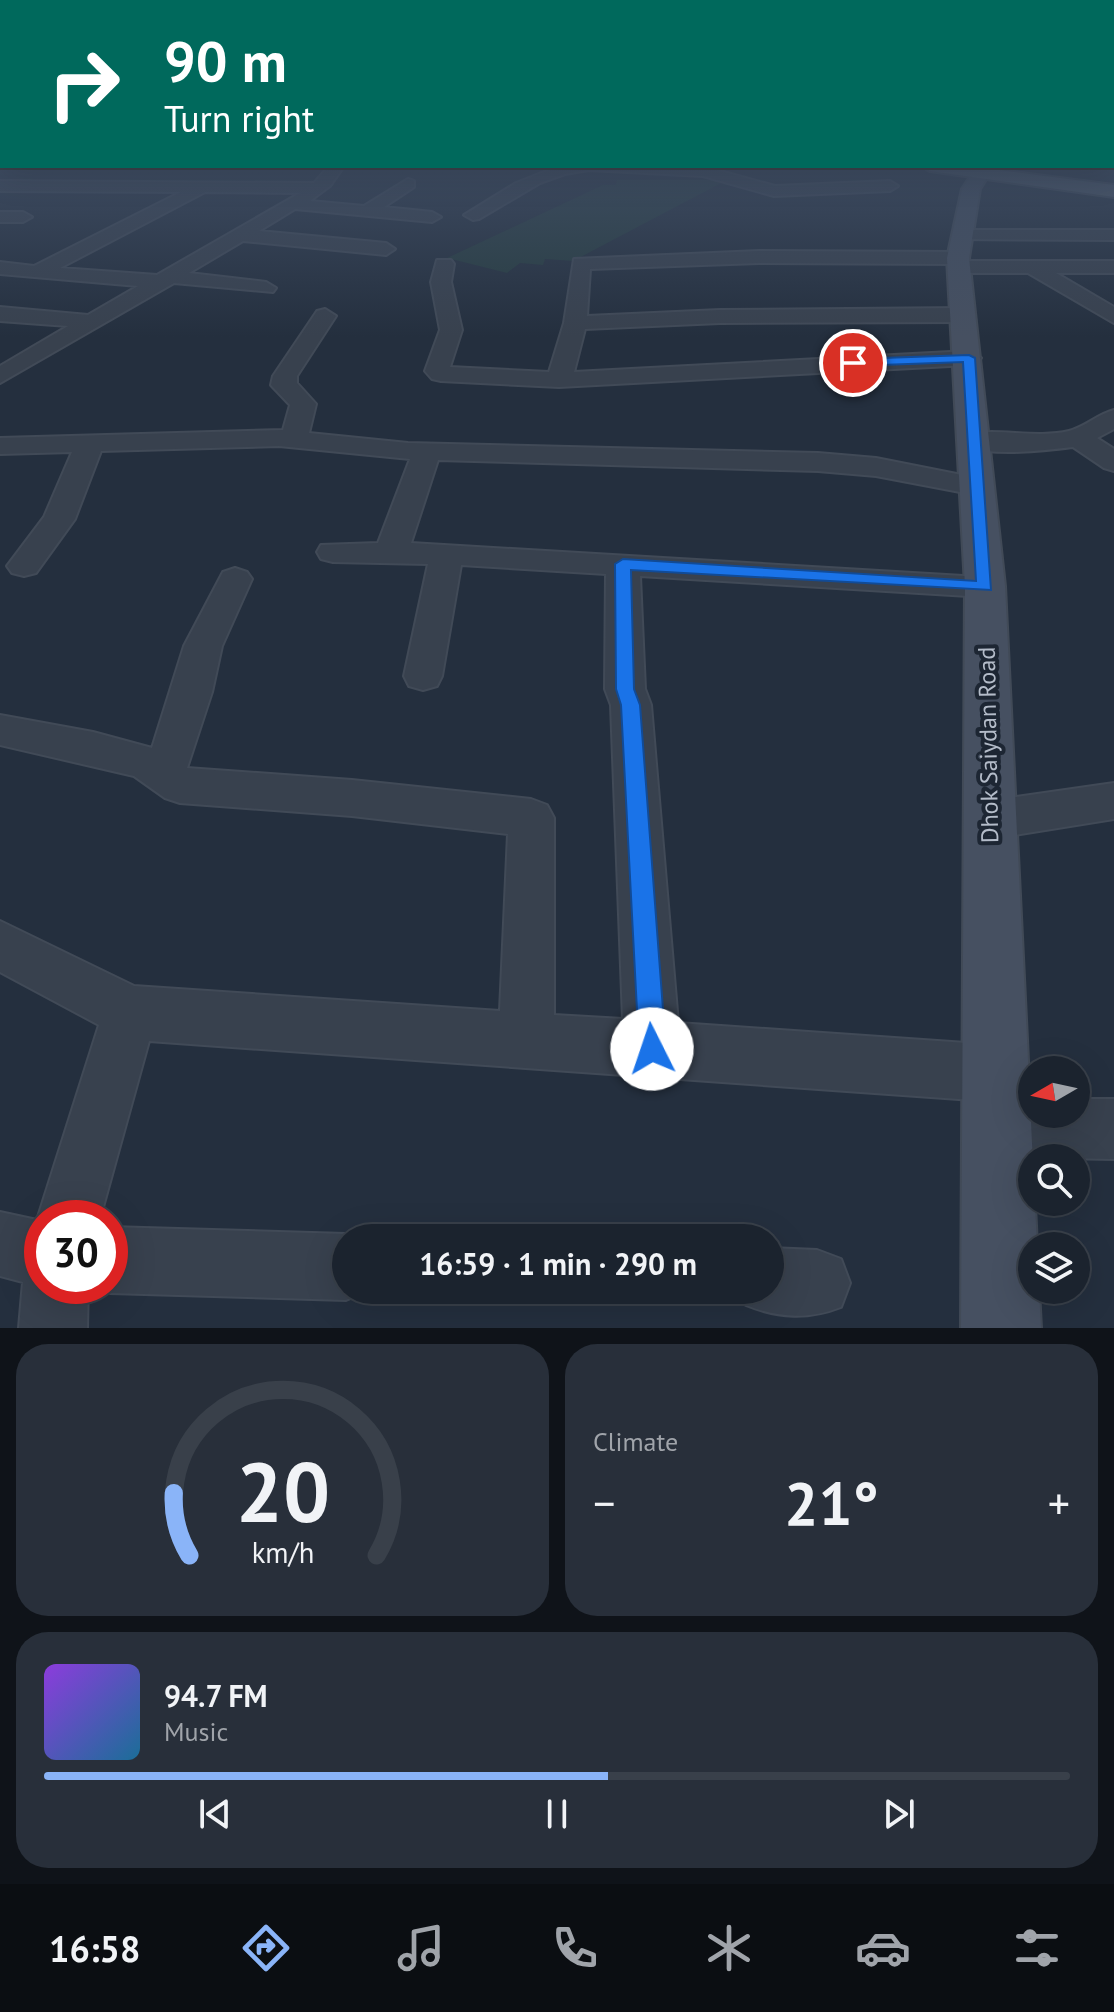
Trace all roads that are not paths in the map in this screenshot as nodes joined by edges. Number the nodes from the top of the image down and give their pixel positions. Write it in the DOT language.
graph roads {
  1 [pos="152,213"];
  2 [pos="278,213"];
  3 [pos="388,213"];
  4 [pos="477,213"];
  5 [pos="948,213"];
  6 [pos="974,213"];
  7 [pos="980,213"];
  8 [pos="1018,213"];
  9 [pos="473,215"];
  10 [pos="0,217"];
  11 [pos="23,217"];
  12 [pos="432,217"];
  13 [pos="1113,226"];
  14 [pos="241,235"];
  15 [pos="386,249"];
  16 [pos="444,264"];
  17 [pos="1114,267"];
  18 [pos="0,268"];
  19 [pos="1035,269"];
  20 [pos="37,272"];
  21 [pos="168,280"];
  22 [pos="266,288"];
  23 [pos="0,314"];
  24 [pos="325,316"];
  25 [pos="1114,316"];
  26 [pos="94,322"];
  27 [pos="575,323"];
  28 [pos="966,337"];
  29 [pos="0,376"];
  30 [pos="559,380"];
  31 [pos="1114,418"];
  32 [pos="1078,438"];
  33 [pos="294,440"];
  34 [pos="90,443"];
  35 [pos="0,446"];
  36 [pos="427,451"];
  37 [pos="1114,462"];
  38 [pos="974,464"];
  39 [pos="333,552"];
  40 [pos="391,553"];
  41 [pos="446,554"];
  42 [pos="623,564"];
  43 [pos="24,566"];
  44 [pos="235,579"];
  45 [pos="985,586"];
  46 [pos="423,676"];
  47 [pos="0,730"];
  48 [pos="164,774"];
  49 [pos="1114,801"];
  50 [pos="989,820"];
  51 [pos="0,945"];
  52 [pos="130,1013"];
  53 [pos="526,1041"];
  54 [pos="652,1049"];
  55 [pos="996,1100"];
  56 [pos="1114,1129"];
  57 [pos="73,1200"];
  58 [pos="0,1244"];
  59 [pos="24,1250"];
  60 [pos="128,1261"];
  61 [pos="332,1267"];
  62 [pos="54,1304"];
  63 [pos="53,1328"];
  64 [pos="1001,1328"];
  1 -- 20 [label="street"];
  2 -- 14 [label="street"];
  3 -- 12 [label="street"];
  4 -- 9 [label="street"];
  5 -- 27 [label="street"];
  6 -- 28 [label="main road, Dhok Saiydan Road"];
  7 -- 19 [label="street"];
  8 -- 13 [label="street"];
  10 -- 11 [label="street"];
  14 -- 15 [label="street"];
  14 -- 21 [label="street"];
  16 -- 30 [label="street"];
  17 -- 19 [label="street"];
  18 -- 20 [label="street"];
  19 -- 25 [label="street"];
  20 -- 21 [label="street"];
  21 -- 22 [label="street"];
  21 -- 26 [label="street"];
  23 -- 26 [label="street"];
  24 -- 33 [label="street"];
  26 -- 29 [label="street"];
  27 -- 28 [label="street"];
  27 -- 30 [label="street"];
  28 -- 30 [label="street"];
  28 -- 38 [label="main road, Dhok Saiydan Road"];
  31 -- 32 [label="street"];
  32 -- 37 [label="street"];
  32 -- 38 [label="street"];
  33 -- 34 [label="street"];
  33 -- 36 [label="street"];
  34 -- 35 [label="street"];
  34 -- 43 [label="street"];
  36 -- 38 [label="street"];
  36 -- 40 [label="street"];
  38 -- 45 [label="main road, Dhok Saiydan Road"];
  39 -- 40 [label="street"];
  40 -- 41 [label="street"];
  41 -- 42 [label="street"];
  41 -- 46 [label="street"];
  42 -- 45 [label="street"];
  42 -- 54 [label="street"];
  44 -- 48 [label="street"];
  45 -- 50 [label="main road, Dhok Saiydan Road"];
  47 -- 48 [label="street"];
  48 -- 53 [label="street"];
  49 -- 50 [label="street"];
  50 -- 55 [label="main road, Dhok Saiydan Road"];
  51 -- 52 [label="street"];
  52 -- 53 [label="street"];
  52 -- 57 [label="street"];
  53 -- 54 [label="street"];
  54 -- 55 [label="street"];
  55 -- 56 [label="street"];
  55 -- 64 [label="main road, Dhok Saiydan Road"];
  58 -- 59 [label="street"];
  60 -- 61 [label="street"];
  62 -- 63 [label="street"];
}
